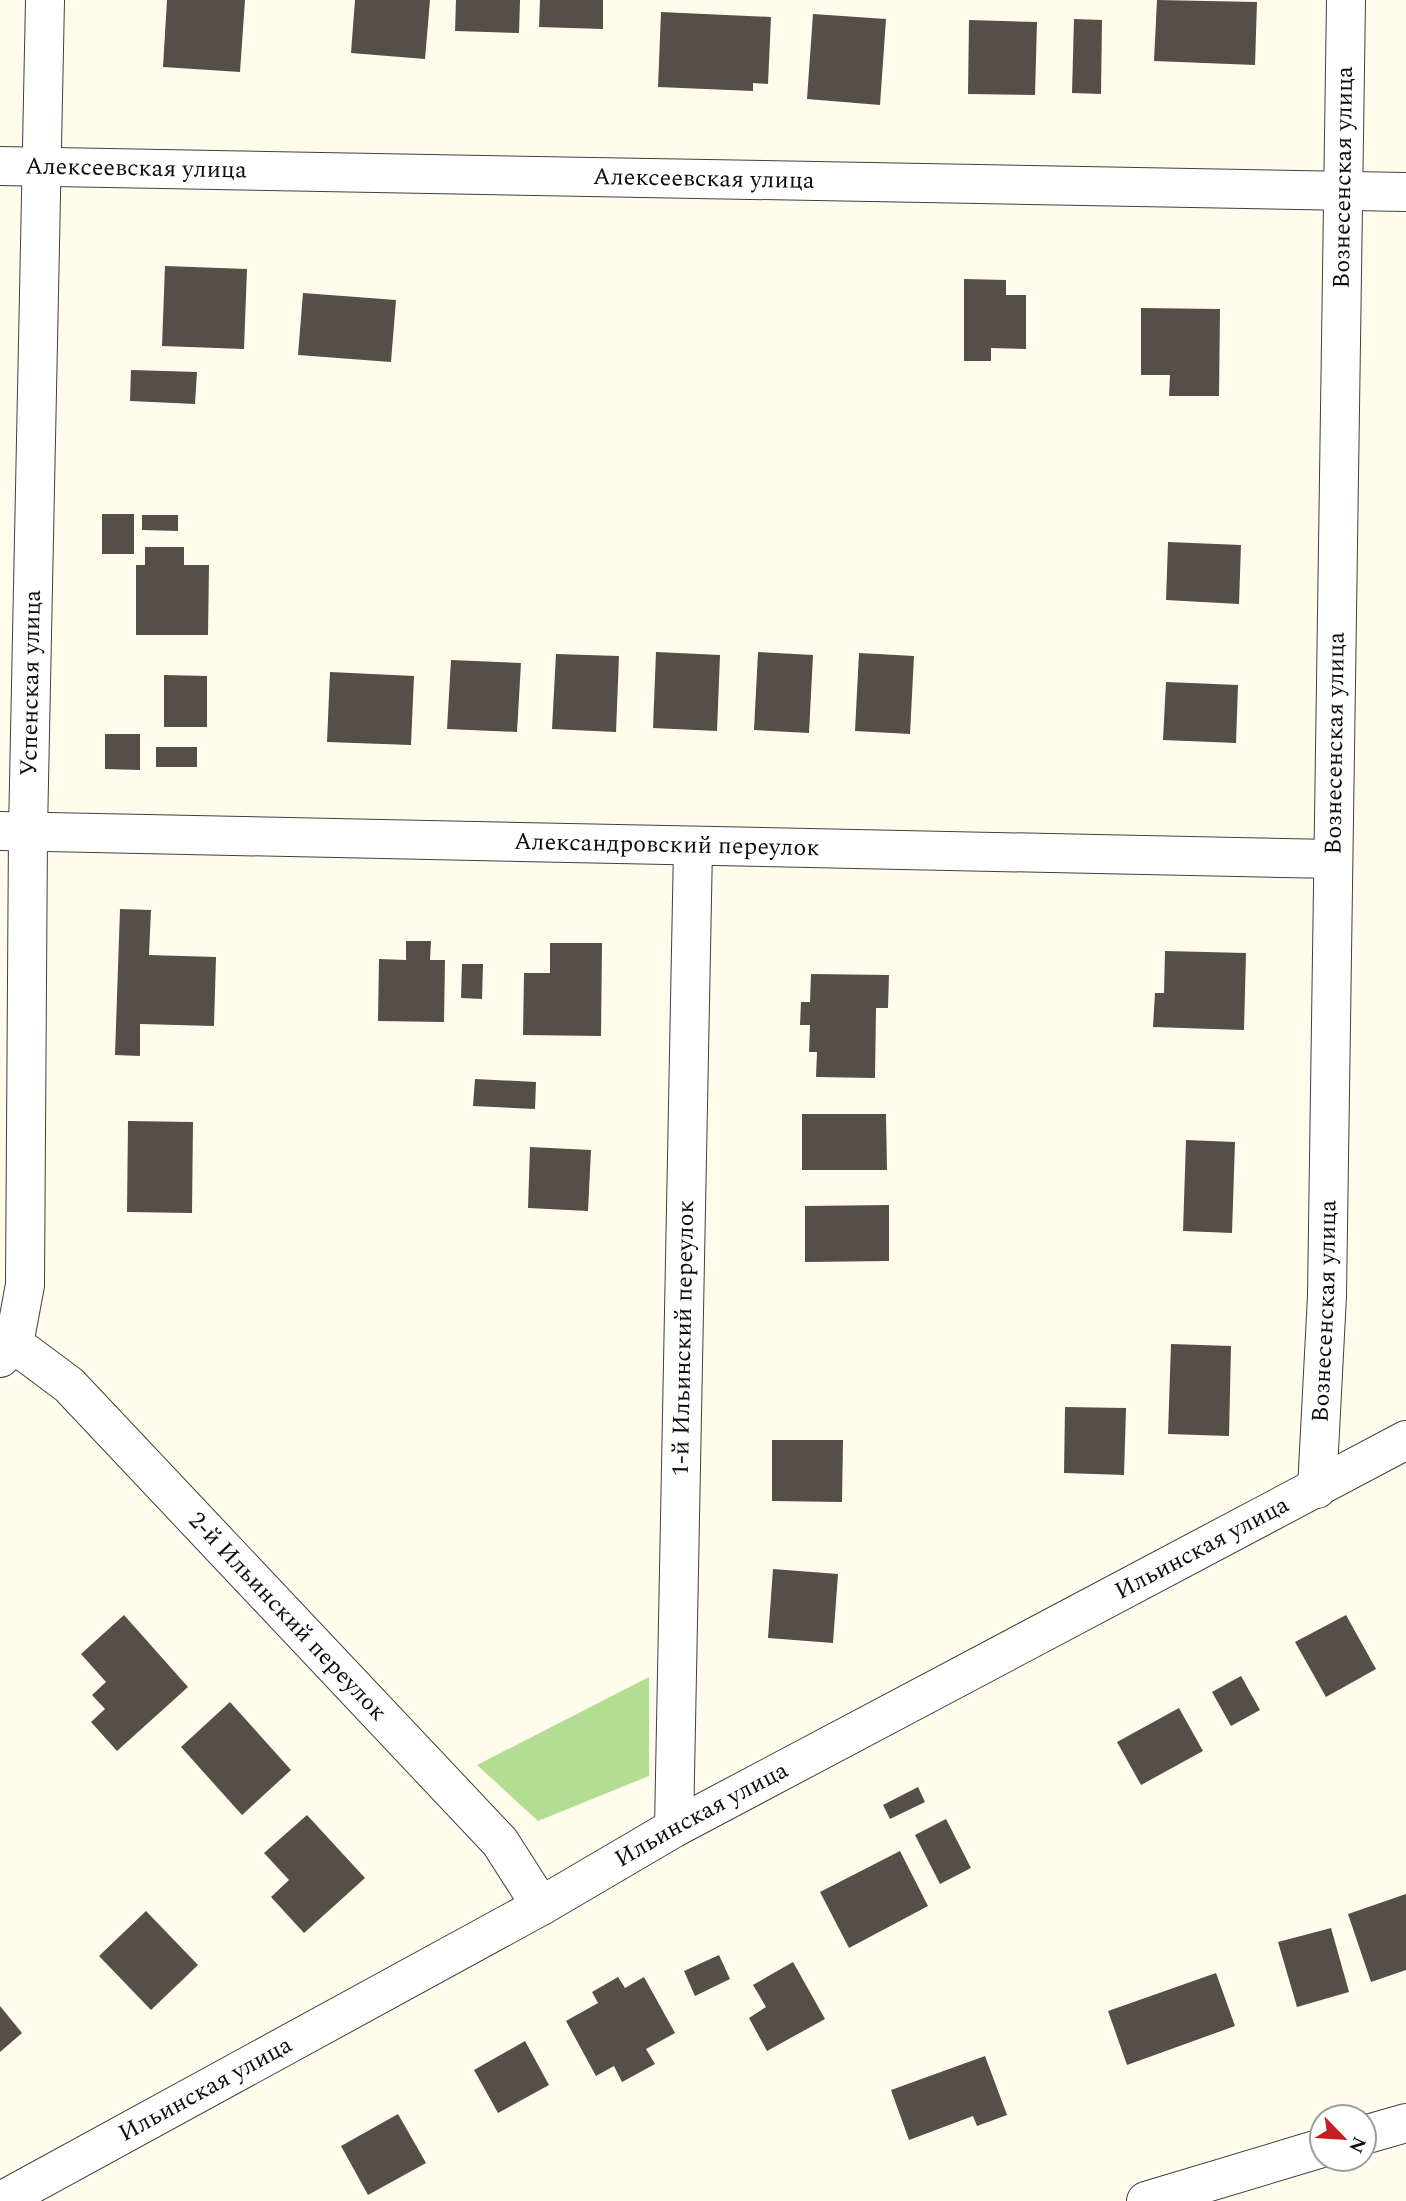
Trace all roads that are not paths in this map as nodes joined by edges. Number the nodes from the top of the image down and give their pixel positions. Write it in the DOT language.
graph roads {
  1 [pos="44,0"];
  2 [pos="1346,0"];
  3 [pos="0,166"];
  4 [pos="43,166"];
  5 [pos="1343,190"];
  6 [pos="1406,192"];
  7 [pos="14,831"];
  8 [pos="693,847"];
  9 [pos="1333,859"];
  10 [pos="7,1351"];
  11 [pos="1406,1440"];
  12 [pos="1317,1489"];
  13 [pos="674,1828"];
  14 [pos="541,1906"];
  15 [pos="1406,2123"];
  16 [pos="1378,2131"];
  17 [pos="1308,2152"];
  18 [pos="1,2201"];
  19 [pos="1146,2201"];
  1 -- 4 [label="street, Успенская улица"];
  2 -- 5 [label="street, Вознесенская улица"];
  3 -- 4 [label="street, Алексеевская улица"];
  4 -- 5 [label="street, Алексеевская улица"];
  4 -- 7 [label="street, Успенская улица"];
  5 -- 6 [label="street, Алексеевская улица"];
  5 -- 9 [label="street, Вознесенская улица"];
  7 -- 8 [label="street, Александровский переулок"];
  7 -- 10 [label="street, Успенская улица"];
  8 -- 9 [label="street, Александровский переулок"];
  8 -- 13 [label="street, 1-й Ильинский переулок"];
  9 -- 12 [label="street, Вознесенская улица"];
  10 -- 14 [label="street, 2-й Ильинский переулок"];
  11 -- 12 [label="street, Ильинская улица"];
  12 -- 13 [label="street, Ильинская улица"];
  13 -- 14 [label="street, Ильинская улица"];
  14 -- 18 [label="street, Ильинская улица"];
  15 -- 16 [label="street"];
  17 -- 19 [label="street"];
}
